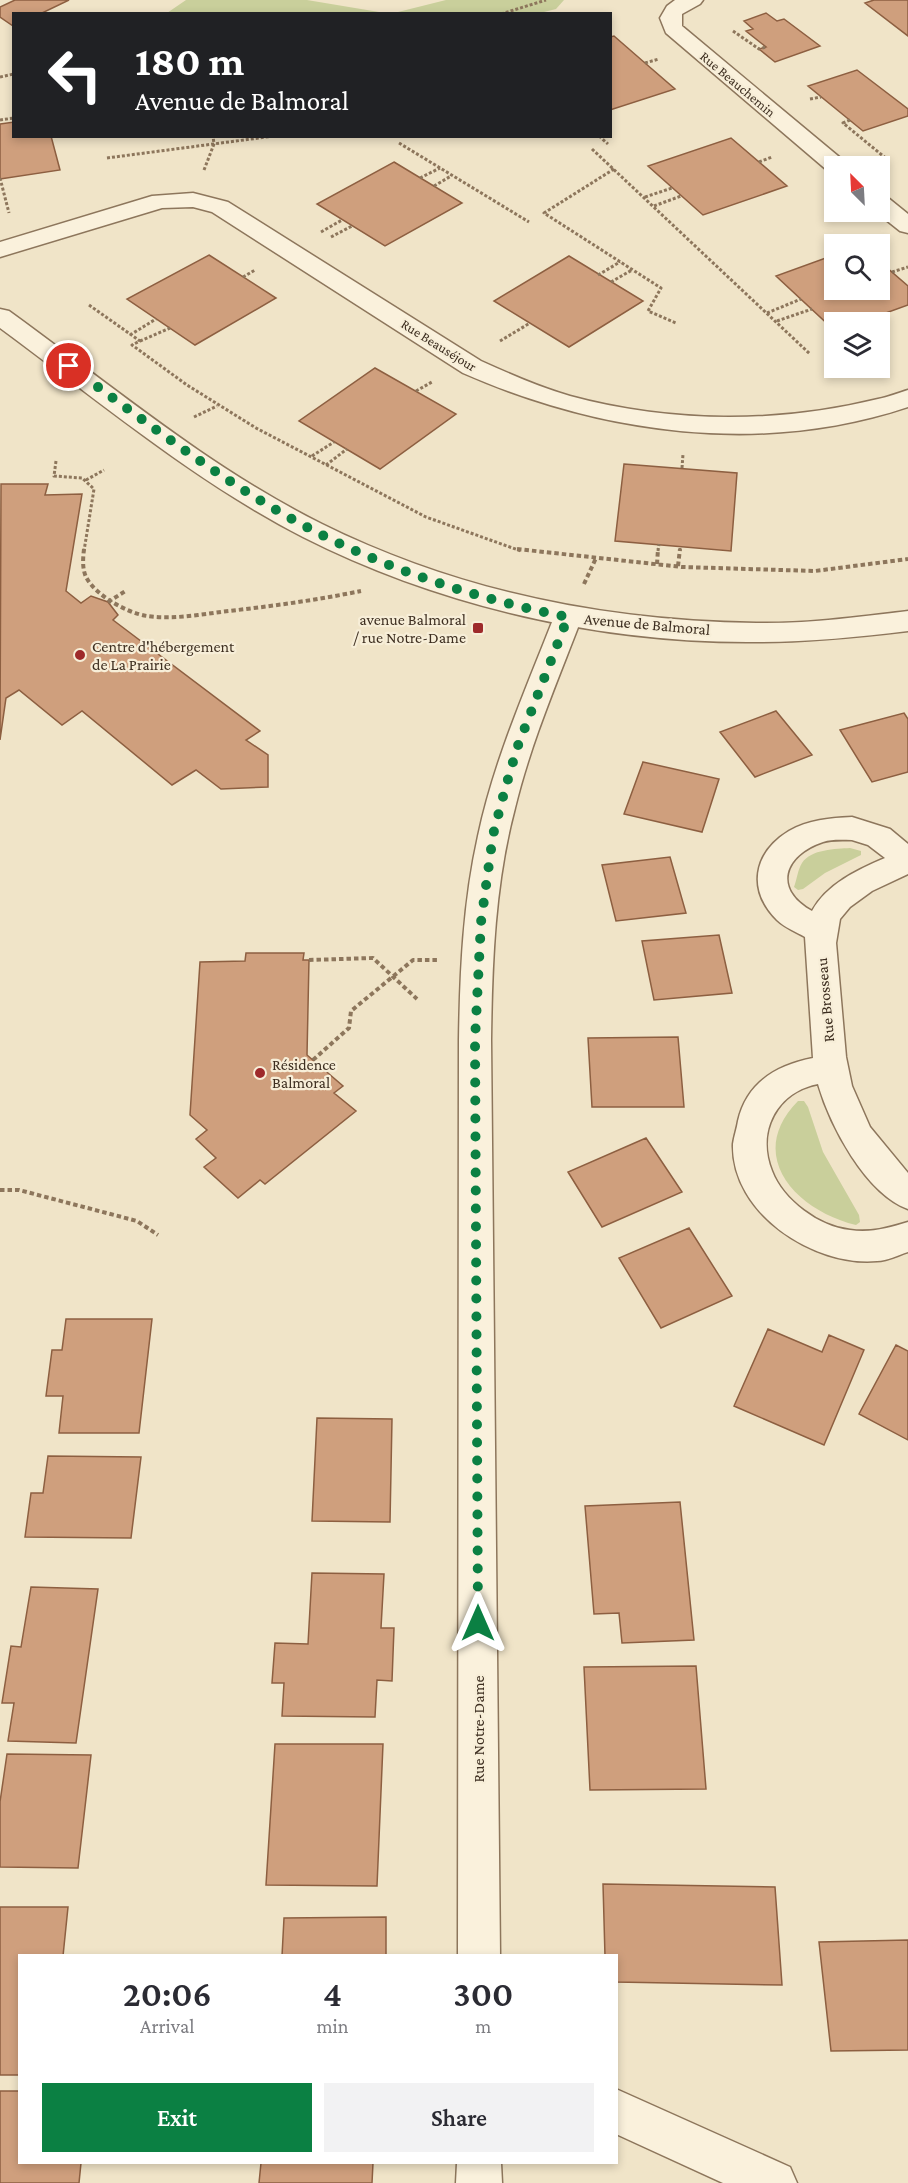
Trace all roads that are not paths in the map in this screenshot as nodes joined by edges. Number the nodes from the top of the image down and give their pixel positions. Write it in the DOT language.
graph roads {
  1 [pos="693,0"];
  2 [pos="824,156"];
  3 [pos="890,211"];
  4 [pos="908,226"];
  5 [pos="0,250"];
  6 [pos="0,316"];
  7 [pos="908,398"];
  8 [pos="568,617"];
  9 [pos="908,621"];
  10 [pos="907,861"];
  11 [pos="821,931"];
  12 [pos="831,1068"];
  13 [pos="908,1194"];
  14 [pos="908,1237"];
  15 [pos="479,1954"];
  16 [pos="618,2112"];
  17 [pos="479,2164"];
  18 [pos="479,2183"];
  19 [pos="774,2183"];
  1 -- 2 [label="street, Rue Beauchemin"];
  3 -- 4 [label="street"];
  5 -- 7 [label="street, Rue Beauséjour"];
  6 -- 8 [label="street, Avenue de Balmoral"];
  8 -- 9 [label="street, Avenue de Balmoral"];
  8 -- 15 [label="street, Rue Notre-Dame"];
  10 -- 11 [label="street"];
  10 -- 11 [label="street"];
  11 -- 12 [label="street, Rue Brosseau"];
  12 -- 13 [label="street, Rue Brosseau"];
  12 -- 14 [label="street"];
  16 -- 19 [label="street"];
  17 -- 18 [label="street"];
}
